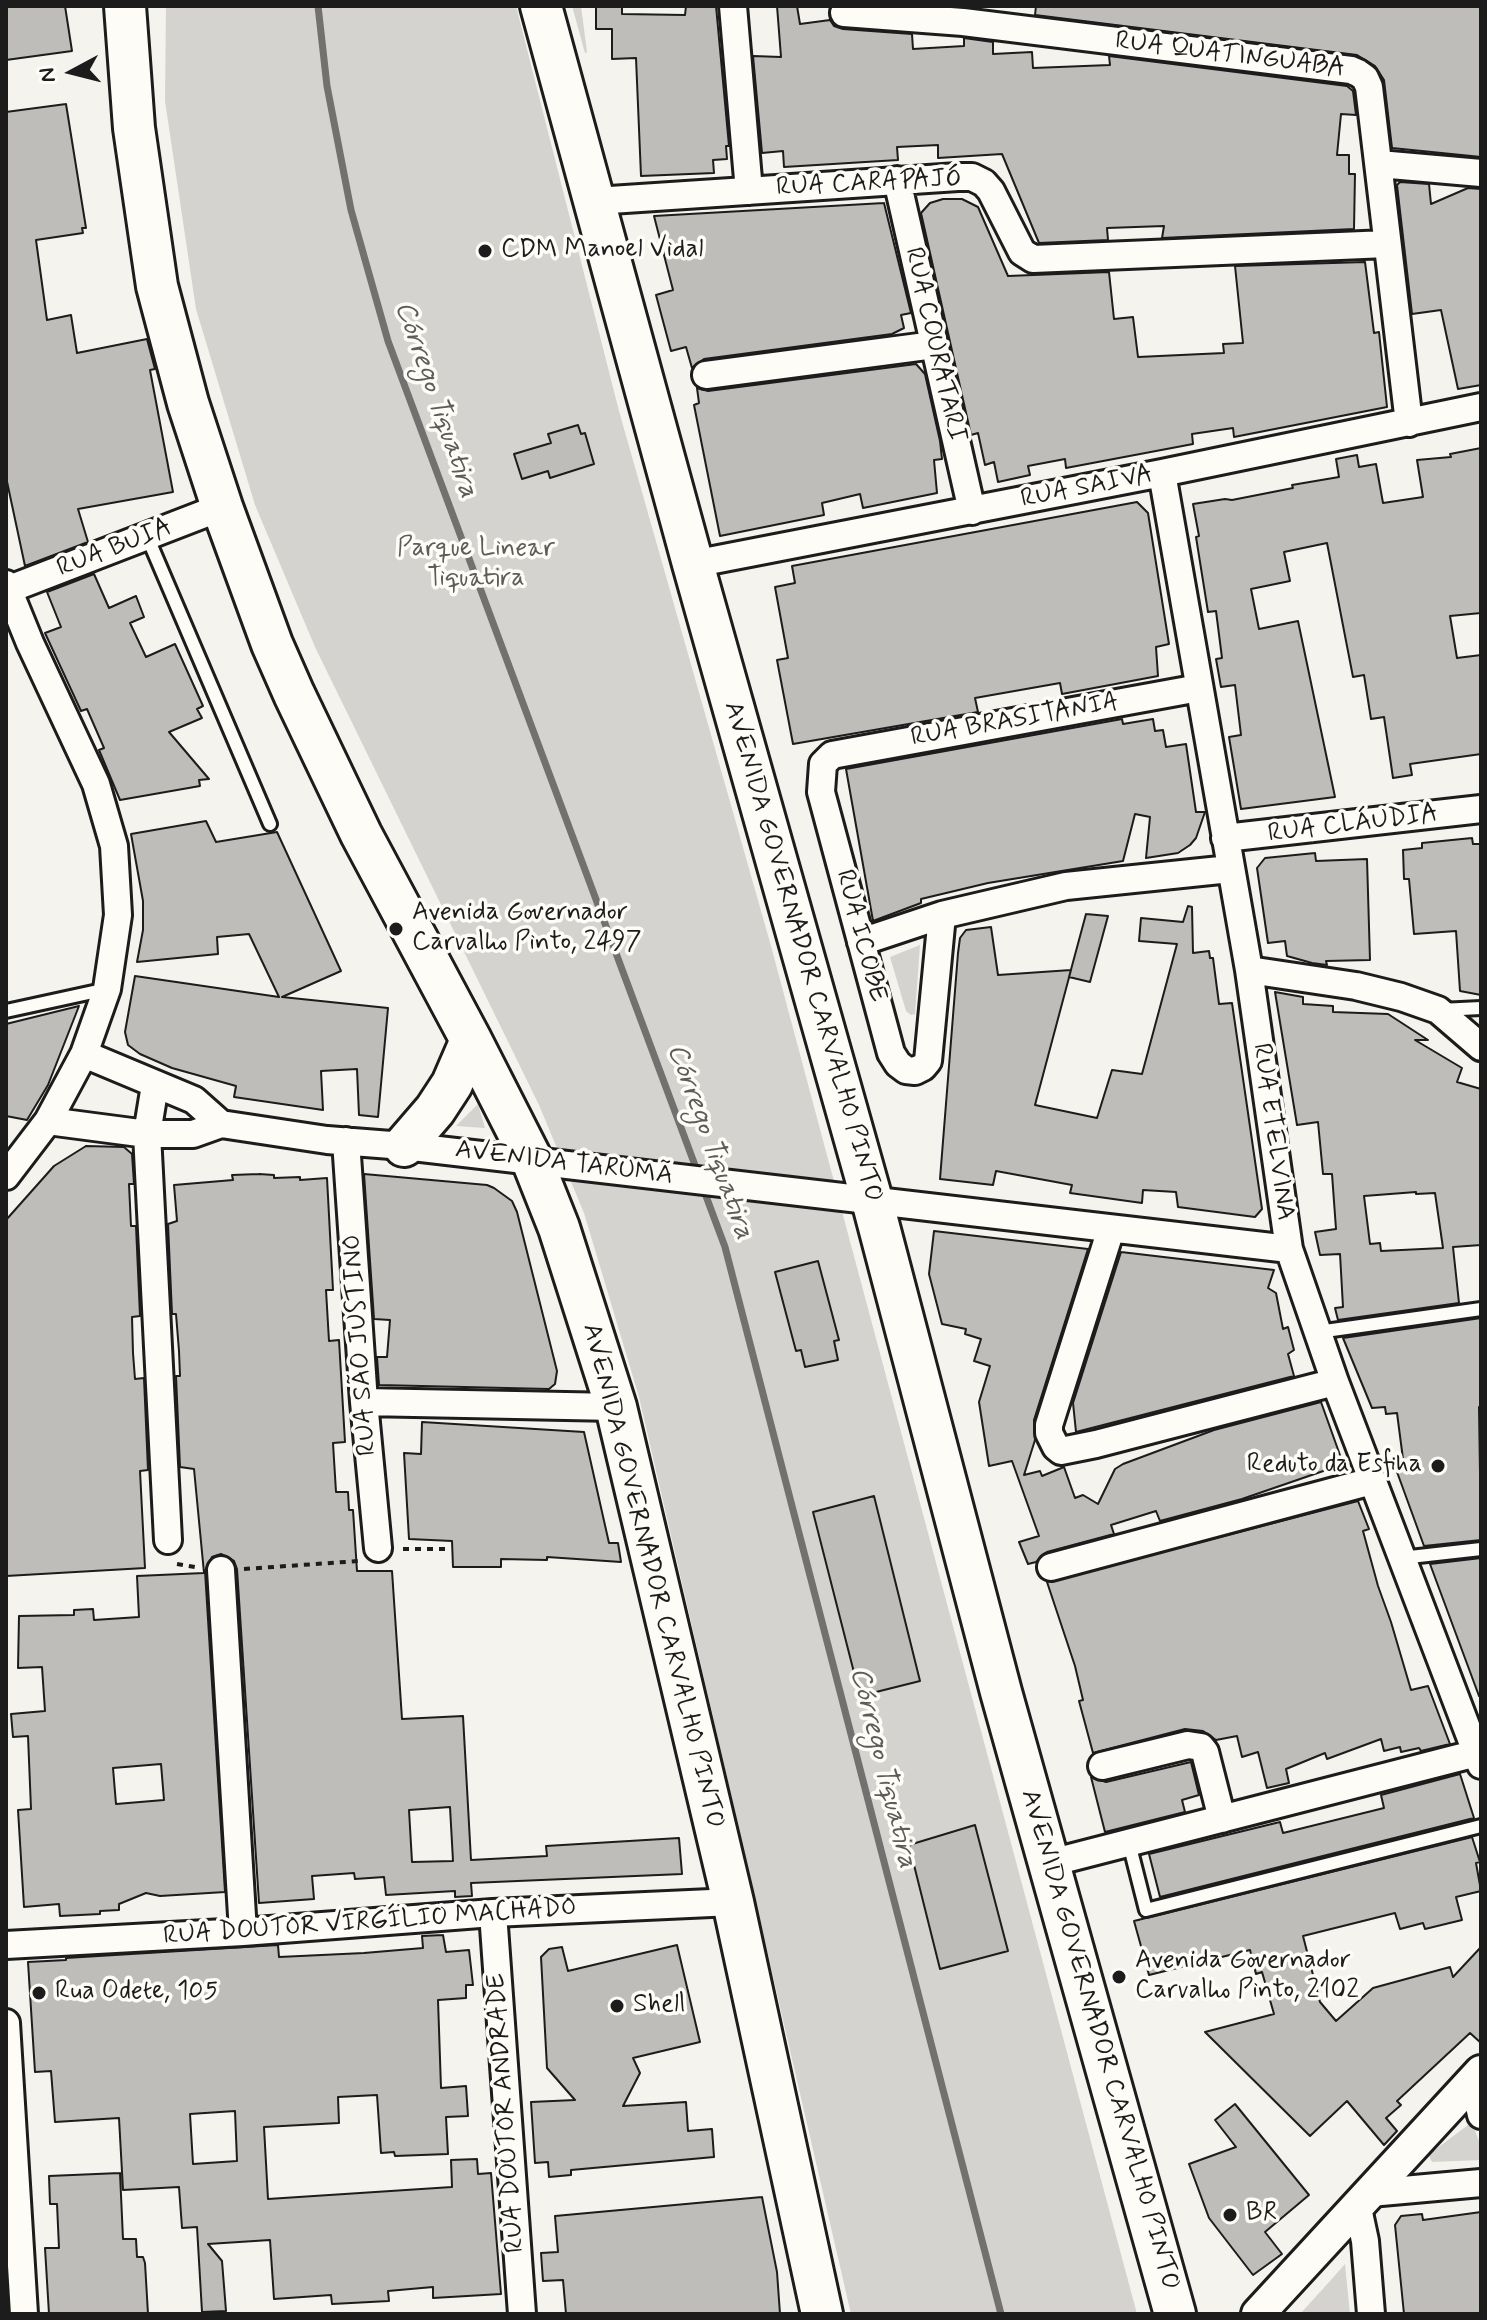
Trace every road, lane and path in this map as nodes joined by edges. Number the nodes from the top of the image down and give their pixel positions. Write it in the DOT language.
graph roads {
  1 [pos="125,6"];
  2 [pos="541,6"];
  3 [pos="733,6"];
  4 [pos="844,13"];
  5 [pos="1379,164"];
  6 [pos="1481,173"];
  7 [pos="897,180"];
  8 [pos="749,191"];
  9 [pos="595,201"];
  10 [pos="1387,244"];
  11 [pos="934,345"];
  12 [pos="706,375"];
  13 [pos="1481,407"];
  14 [pos="1409,423"];
  15 [pos="1162,473"];
  16 [pos="222,507"];
  17 [pos="972,511"];
  18 [pos="147,536"];
  19 [pos="693,564"];
  20 [pos="7,587"];
  21 [pos="1199,688"];
  22 [pos="832,755"];
  23 [pos="1481,809"];
  24 [pos="270,824"];
  25 [pos="1225,838"];
  26 [pos="1230,869"];
  27 [pos="942,915"];
  28 [pos="861,942"];
  29 [pos="1249,970"];
  30 [pos="107,989"];
  31 [pos="1481,1008"];
  32 [pos="1438,1010"];
  33 [pos="6,1011"];
  34 [pos="471,1040"];
  35 [pos="1481,1047"];
  36 [pos="84,1054"];
  37 [pos="155,1085"];
  38 [pos="48,1121"];
  39 [pos="221,1124"];
  40 [pos="147,1134"];
  41 [pos="346,1141"];
  42 [pos="404,1146"];
  43 [pos="532,1160"];
  44 [pos="6,1176"];
  45 [pos="872,1200"];
  46 [pos="1111,1229"];
  47 [pos="1289,1249"];
  48 [pos="1481,1309"];
  49 [pos="1317,1332"];
  50 [pos="1335,1382"];
  51 [pos="364,1402"];
  52 [pos="616,1407"];
  53 [pos="1372,1481"];
  54 [pos="168,1540"];
  55 [pos="378,1548"];
  56 [pos="445,1549"];
  57 [pos="1481,1549"];
  58 [pos="1401,1558"];
  59 [pos="1051,1567"];
  60 [pos="221,1570"];
  61 [pos="1479,1759"];
  62 [pos="1102,1766"];
  63 [pos="1222,1819"];
  64 [pos="1481,1826"];
  65 [pos="1129,1843"];
  66 [pos="1050,1863"];
  67 [pos="733,1902"];
  68 [pos="493,1913"];
  69 [pos="243,1932"];
  70 [pos="6,1945"];
  71 [pos="6,2023"];
  72 [pos="1480,2072"];
  73 [pos="1481,2115"];
  74 [pos="1481,2183"];
  75 [pos="1364,2201"];
  76 [pos="24,2314"];
  77 [pos="522,2314"];
  78 [pos="822,2314"];
  79 [pos="1175,2314"];
  80 [pos="1258,2314"];
  81 [pos="1371,2314"];
  1 -- 16 [label="main road, AVENIDA GOVERNADOR CARVALHO PINTO"];
  2 -- 9 [label="main road, AVENIDA GOVERNADOR CARVALHO PINTO"];
  3 -- 8 [label="street"];
  4 -- 5 [label="street, RUA QUATINGUABA"];
  5 -- 6 [label="street"];
  5 -- 10 [label="street, RUA QUATINGUABA"];
  7 -- 8 [label="street, RUA CARAPAJÓ"];
  7 -- 10 [label="street, RUA CARAPAJÓ"];
  7 -- 11 [label="street, RUA COURATARI"];
  8 -- 9 [label="street, RUA CARAPAJÓ"];
  9 -- 19 [label="main road, AVENIDA GOVERNADOR CARVALHO PINTO"];
  10 -- 14 [label="street, RUA QUATINGUABA"];
  11 -- 12 [label="street"];
  11 -- 17 [label="street, RUA COURATARI"];
  13 -- 14 [label="street, RUA SAIVA"];
  14 -- 15 [label="street, RUA SAIVA"];
  15 -- 17 [label="street, RUA SAIVA"];
  15 -- 21 [label="street, RUA ETELVINA"];
  16 -- 18 [label="street, RUA BUIA"];
  16 -- 34 [label="main road, AVENIDA GOVERNADOR CARVALHO PINTO"];
  17 -- 19 [label="street, RUA SAIVA"];
  18 -- 20 [label="street, RUA BUIA"];
  18 -- 24 [label="lane"];
  19 -- 45 [label="main road, AVENIDA GOVERNADOR CARVALHO PINTO"];
  20 -- 30 [label="street"];
  21 -- 22 [label="street, RUA BRASITANIA"];
  21 -- 25 [label="street, RUA ETELVINA"];
  22 -- 28 [label="street, RUA ICOBE"];
  23 -- 25 [label="street, RUA CLÁUDIA"];
  25 -- 26 [label="street, RUA ETELVINA"];
  26 -- 27 [label="street"];
  26 -- 29 [label="street, RUA ETELVINA"];
  27 -- 28 [label="street"];
  27 -- 28 [label="street, RUA ICOBE"];
  29 -- 32 [label="street"];
  29 -- 47 [label="street, RUA ETELVINA"];
  30 -- 33 [label="lane"];
  30 -- 36 [label="street"];
  31 -- 32 [label="lane"];
  32 -- 35 [label="street"];
  34 -- 42 [label="main road"];
  34 -- 43 [label="main road, AVENIDA GOVERNADOR CARVALHO PINTO"];
  36 -- 37 [label="street"];
  36 -- 38 [label="street"];
  37 -- 39 [label="street"];
  37 -- 40 [label="street"];
  38 -- 40 [label="street, AVENIDA TARUMÃ"];
  38 -- 44 [label="street"];
  39 -- 40 [label="street, AVENIDA TARUMÃ"];
  39 -- 41 [label="street, AVENIDA TARUMÃ"];
  40 -- 54 [label="street"];
  41 -- 42 [label="street, AVENIDA TARUMÃ"];
  41 -- 51 [label="street, RUA SÃO JUSTINO"];
  42 -- 43 [label="street, AVENIDA TARUMÃ"];
  43 -- 45 [label="street, AVENIDA TARUMÃ"];
  43 -- 52 [label="main road, AVENIDA GOVERNADOR CARVALHO PINTO"];
  45 -- 46 [label="street, AVENIDA TARUMÃ"];
  45 -- 66 [label="main road, AVENIDA GOVERNADOR CARVALHO PINTO"];
  46 -- 47 [label="street, AVENIDA TARUMÃ"];
  46 -- 50 [label="street"];
  47 -- 49 [label="street, RUA ETELVINA"];
  48 -- 49 [label="lane"];
  49 -- 50 [label="street, RUA ETELVINA"];
  50 -- 53 [label="street, RUA ETELVINA"];
  51 -- 52 [label="street"];
  51 -- 55 [label="street, RUA SÃO JUSTINO"];
  52 -- 67 [label="main road, AVENIDA GOVERNADOR CARVALHO PINTO"];
  53 -- 58 [label="street, RUA ETELVINA"];
  53 -- 59 [label="street"];
  54 -- 60 [label="path"];
  55 -- 56 [label="path"];
  55 -- 60 [label="path"];
  57 -- 58 [label="lane"];
  58 -- 61 [label="street, RUA ETELVINA"];
  60 -- 69 [label="street"];
  61 -- 63 [label="street"];
  62 -- 63 [label="street"];
  63 -- 65 [label="street"];
  64 -- 65 [label="lane"];
  65 -- 66 [label="street"];
  66 -- 79 [label="main road, AVENIDA GOVERNADOR CARVALHO PINTO"];
  67 -- 68 [label="street, RUA DOUTOR VIRGÍLIO MACHADO"];
  67 -- 78 [label="main road, AVENIDA GOVERNADOR CARVALHO PINTO"];
  68 -- 69 [label="street, RUA DOUTOR VIRGÍLIO MACHADO"];
  68 -- 77 [label="street, RUA DOUTOR ANDRADE"];
  69 -- 70 [label="street, RUA DOUTOR VIRGÍLIO MACHADO"];
  71 -- 76 [label="street"];
  72 -- 73 [label="street"];
  72 -- 75 [label="street"];
  74 -- 75 [label="street"];
  75 -- 80 [label="street"];
  75 -- 81 [label="street"];
}
